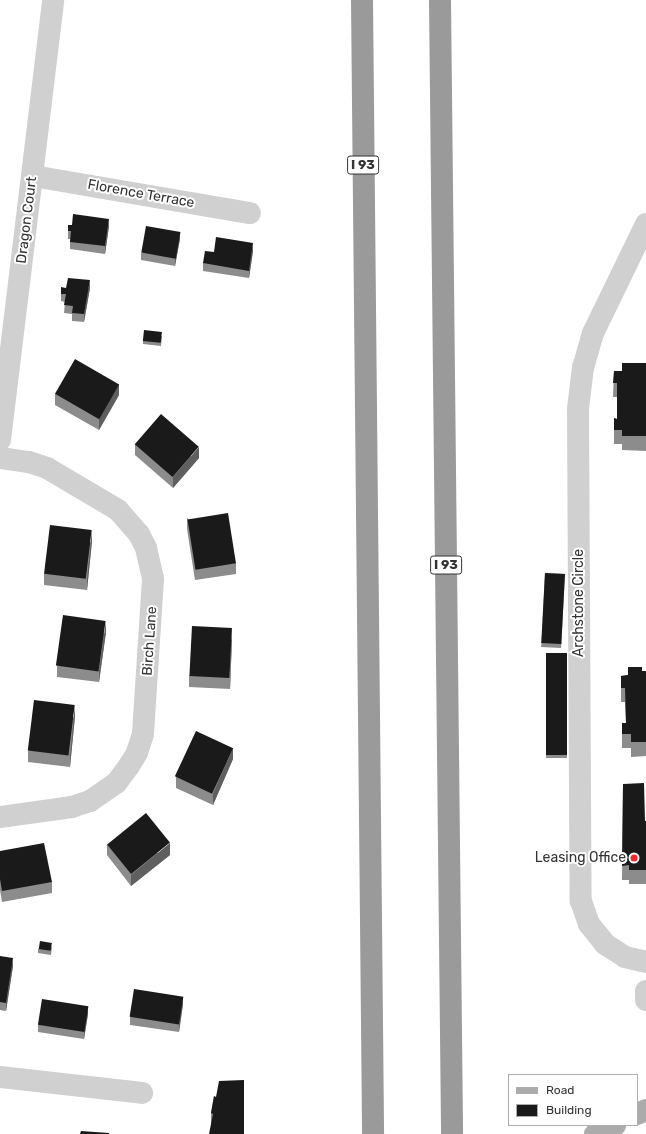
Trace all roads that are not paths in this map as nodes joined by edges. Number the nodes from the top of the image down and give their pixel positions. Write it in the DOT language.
graph roads {
  1 [pos="53,0"];
  2 [pos="362,0"];
  3 [pos="440,0"];
  4 [pos="33,176"];
  5 [pos="250,213"];
  6 [pos="646,224"];
  7 [pos="0,440"];
  8 [pos="0,458"];
  9 [pos="0,817"];
  10 [pos="646,962"];
  11 [pos="646,991"];
  12 [pos="646,1000"];
  13 [pos="0,1077"];
  14 [pos="142,1094"];
  15 [pos="613,1126"];
  16 [pos="452,1128"];
  17 [pos="373,1134"];
  18 [pos="595,1134"];
  1 -- 4 [label="street, Dragon Court"];
  2 -- 17 [label="highway, I 93"];
  3 -- 16 [label="highway, I 93"];
  4 -- 5 [label="street, Florence Terrace"];
  4 -- 7 [label="street, Dragon Court"];
  6 -- 10 [label="street, Archstone Circle"];
  8 -- 9 [label="street, Birch Lane"];
  11 -- 12 [label="street"];
  13 -- 14 [label="street"];
  15 -- 18 [label="main road"];
}
